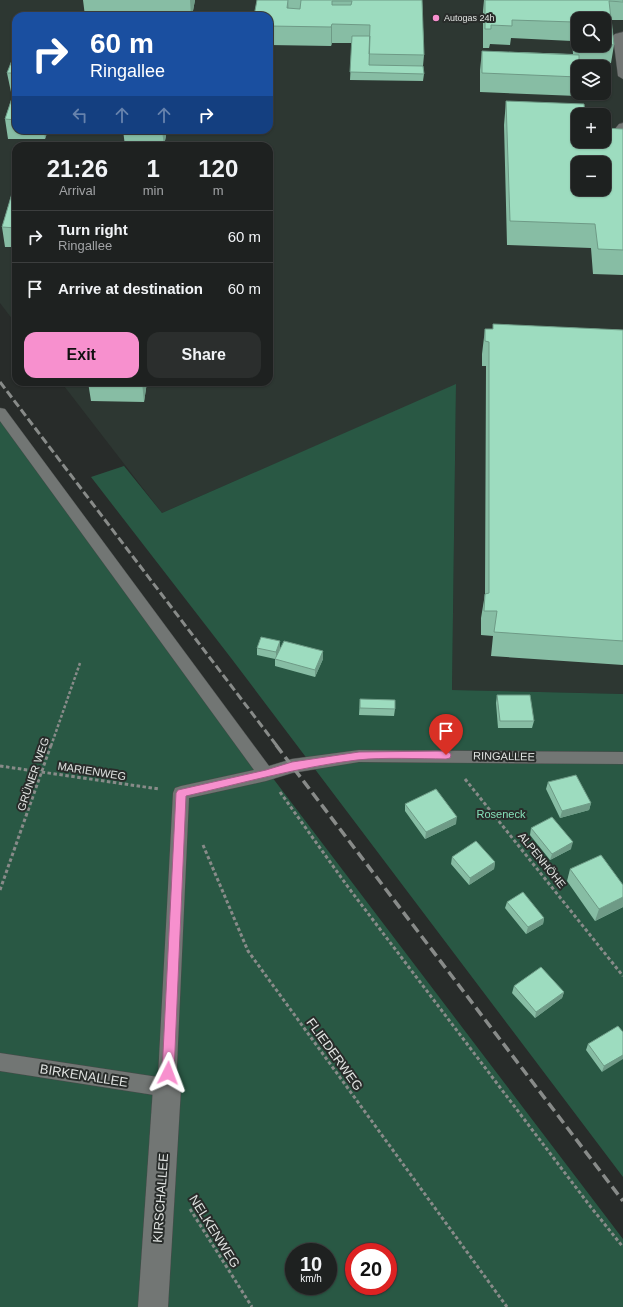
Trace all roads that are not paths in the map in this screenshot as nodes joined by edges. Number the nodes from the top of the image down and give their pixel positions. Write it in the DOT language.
graph roads {
  1 [pos="623,34"];
  2 [pos="623,76"];
  3 [pos="623,126"];
  4 [pos="623,131"];
  5 [pos="0,412"];
  6 [pos="623,758"];
  7 [pos="266,774"];
  8 [pos="0,1062"];
  9 [pos="167,1088"];
  10 [pos="153,1307"];
  1 -- 2 [label="lane"];
  3 -- 4 [label="lane"];
  5 -- 7 [label="lane"];
  6 -- 7 [label="lane, RINGALLEE"];
  7 -- 9 [label="lane, RINGALLEE"];
  8 -- 9 [label="lane, BIRKENALLEE"];
  9 -- 10 [label="street, KIRSCHALLEE"];
}
